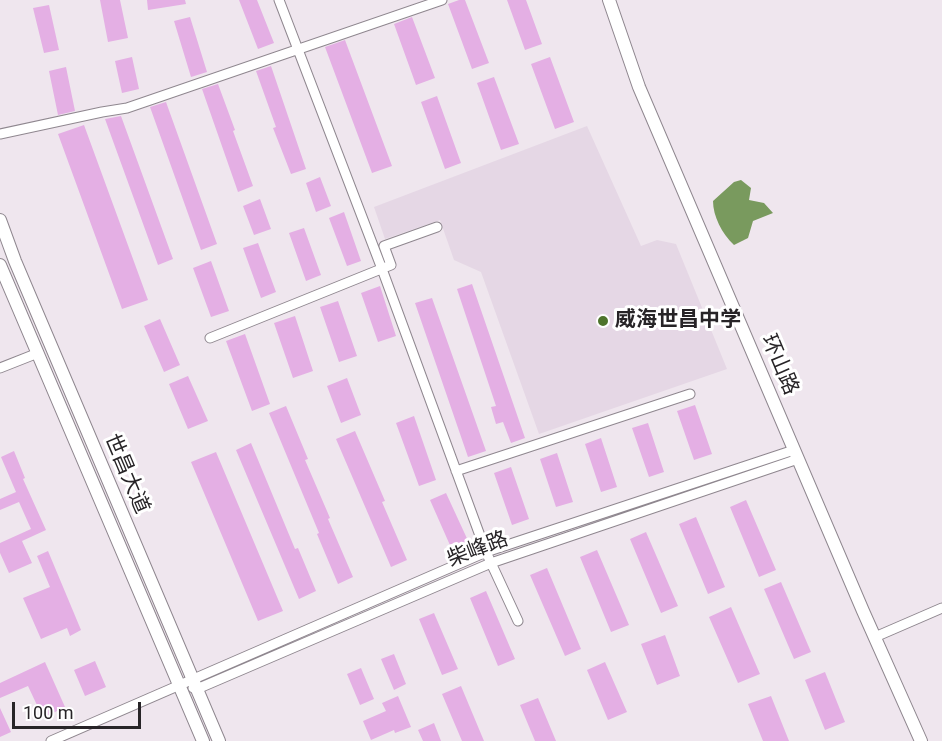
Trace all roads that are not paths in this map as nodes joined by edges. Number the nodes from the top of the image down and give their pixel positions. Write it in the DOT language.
graph roads {
  1 [pos="279,0"];
  2 [pos="442,0"];
  3 [pos="609,0"];
  4 [pos="298,50"];
  5 [pos="0,134"];
  6 [pos="0,220"];
  7 [pos="437,227"];
  8 [pos="0,265"];
  9 [pos="382,269"];
  10 [pos="210,338"];
  11 [pos="38,353"];
  12 [pos="0,368"];
  13 [pos="690,394"];
  14 [pos="796,454"];
  15 [pos="456,471"];
  16 [pos="486,552"];
  17 [pos="491,563"];
  18 [pos="942,608"];
  19 [pos="519,621"];
  20 [pos="875,637"];
  21 [pos="194,684"];
  22 [pos="179,685"];
  23 [pos="51,741"];
  24 [pos="203,741"];
  25 [pos="219,741"];
  26 [pos="921,741"];
  1 -- 4 [label="street"];
  2 -- 4 [label="street"];
  3 -- 14 [label="main road, 环山路"];
  4 -- 5 [label="street"];
  4 -- 9 [label="street"];
  6 -- 21 [label="main road, 世昌大道"];
  7 -- 9 [label="street"];
  8 -- 11 [label="main road, 世昌大道"];
  9 -- 10 [label="street"];
  9 -- 15 [label="street"];
  11 -- 12 [label="street"];
  11 -- 22 [label="main road, 世昌大道"];
  13 -- 15 [label="street"];
  14 -- 16 [label="street, 柴峰路"];
  14 -- 17 [label="street, 柴峰路"];
  14 -- 20 [label="main road, 环山路"];
  15 -- 16 [label="street"];
  16 -- 17 [label="street"];
  16 -- 21 [label="street, 柴峰路"];
  17 -- 19 [label="street"];
  17 -- 21 [label="street, 柴峰路"];
  18 -- 20 [label="street"];
  20 -- 26 [label="main road, 环山路"];
  21 -- 22 [label="street"];
  21 -- 25 [label="main road, 世昌大道"];
  22 -- 23 [label="street"];
  22 -- 24 [label="main road, 世昌大道"];
}
